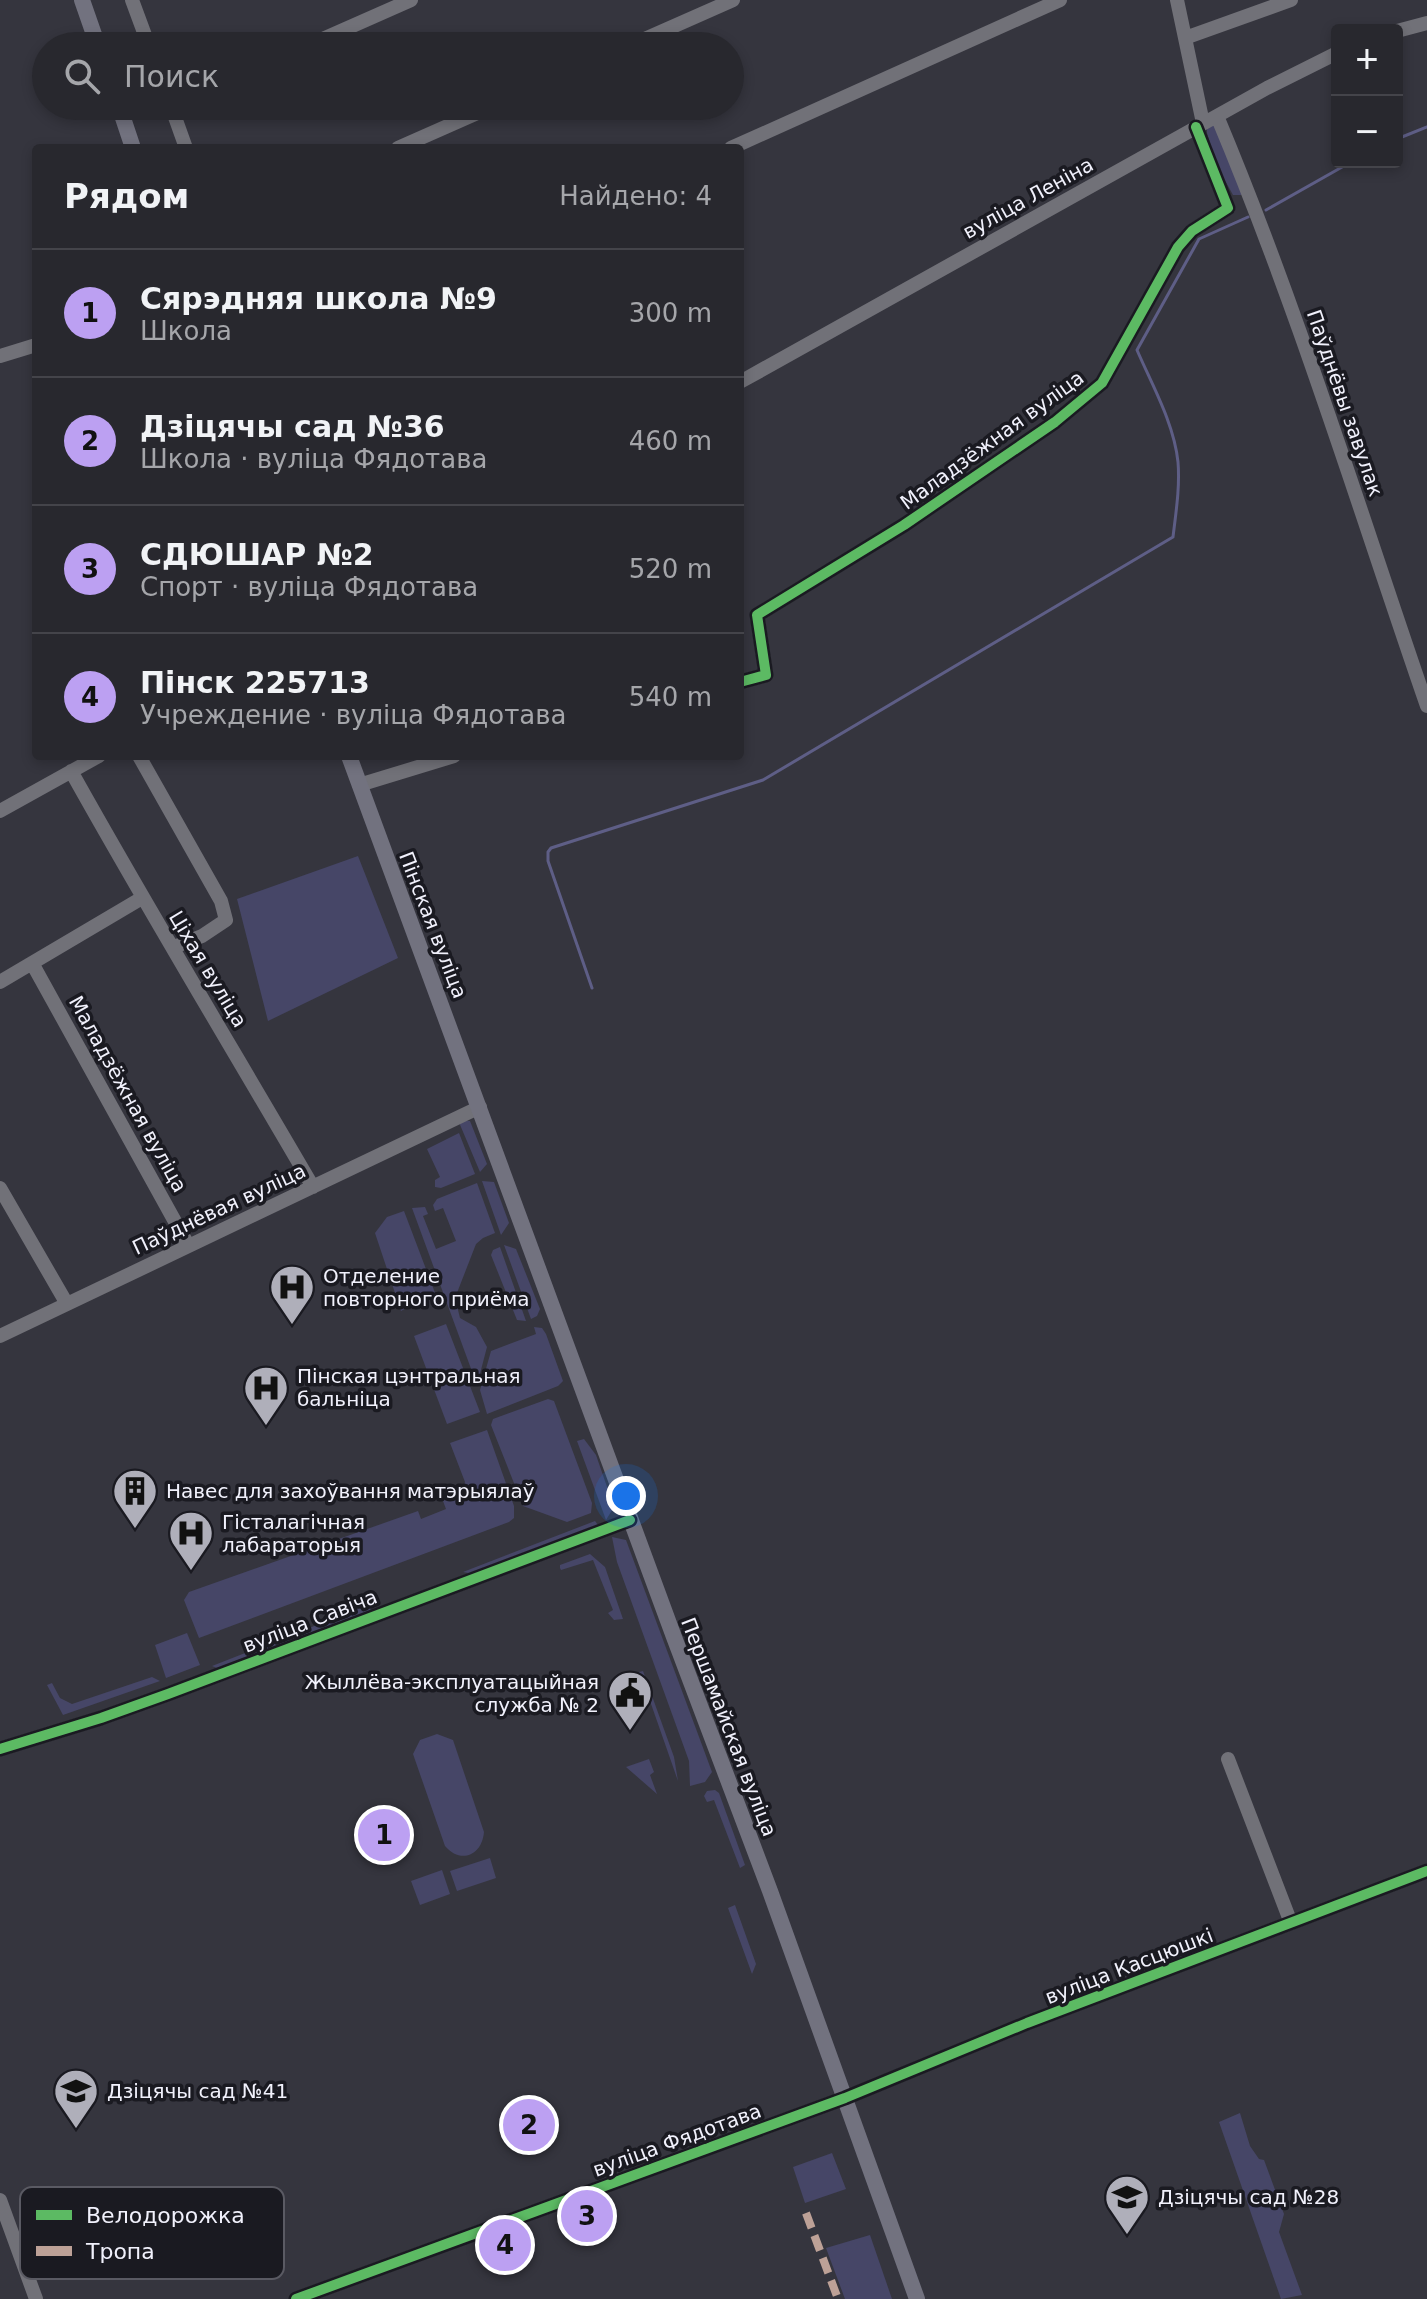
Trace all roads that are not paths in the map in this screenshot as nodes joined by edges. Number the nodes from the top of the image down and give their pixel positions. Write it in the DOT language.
graph roads {
  1 [pos="83,0"];
  2 [pos="132,0"];
  3 [pos="411,0"];
  4 [pos="733,0"];
  5 [pos="1060,0"];
  6 [pos="1177,0"];
  7 [pos="1291,0"];
  8 [pos="1027,6"];
  9 [pos="1427,23"];
  10 [pos="1403,29"];
  11 [pos="93,32"];
  12 [pos="144,32"];
  13 [pos="339,32"];
  14 [pos="661,32"];
  15 [pos="1185,38"];
  16 [pos="1331,56"];
  17 [pos="1217,116"];
  18 [pos="124,120"];
  19 [pos="176,120"];
  20 [pos="461,120"];
  21 [pos="1200,125"];
  22 [pos="132,144"];
  23 [pos="185,144"];
  24 [pos="407,144"];
  25 [pos="739,144"];
  26 [pos="32,346"];
  27 [pos="0,356"];
  28 [pos="744,380"];
  29 [pos="744,681"];
  30 [pos="1427,706"];
  31 [pos="92,760"];
  32 [pos="141,760"];
  33 [pos="350,760"];
  34 [pos="441,760"];
  35 [pos="71,771"];
  36 [pos="359,785"];
  37 [pos="0,811"];
  38 [pos="142,898"];
  39 [pos="174,947"];
  40 [pos="32,963"];
  41 [pos="0,982"];
  42 [pos="480,1107"];
  43 [pos="502,1169"];
  44 [pos="313,1187"];
  45 [pos="0,1188"];
  46 [pos="188,1245"];
  47 [pos="67,1304"];
  48 [pos="0,1336"];
  49 [pos="630,1520"];
  50 [pos="0,1749"];
  51 [pos="1228,1759"];
  52 [pos="1427,1871"];
  53 [pos="1291,1923"];
  54 [pos="845,2098"];
  55 [pos="0,2200"];
  56 [pos="20,2255"];
  57 [pos="29,2279"];
  58 [pos="36,2299"];
  59 [pos="296,2299"];
  60 [pos="917,2299"];
  1 -- 11 [label="main road"];
  2 -- 12 [label="street"];
  3 -- 13 [label="street"];
  4 -- 14 [label="street"];
  5 -- 8 [label="street"];
  6 -- 15 [label="street"];
  7 -- 15 [label="street"];
  8 -- 25 [label="street"];
  9 -- 10 [label="street"];
  15 -- 21 [label="street"];
  16 -- 17 [label="street, вуліца Леніна"];
  17 -- 21 [label="street, вуліца Леніна"];
  17 -- 30 [label="street, Паўднёвы завулак"];
  18 -- 22 [label="main road"];
  19 -- 23 [label="street"];
  20 -- 24 [label="street"];
  21 -- 28 [label="street, вуліца Леніна"];
  21 -- 29 [label="street, Маладзёжная вуліца"];
  26 -- 27 [label="street"];
  31 -- 35 [label="street"];
  32 -- 39 [label="street"];
  33 -- 36 [label="main road, Пінская вуліца"];
  34 -- 36 [label="street"];
  35 -- 37 [label="street"];
  35 -- 38 [label="street, Ціхая вуліца"];
  36 -- 42 [label="main road, Пінская вуліца"];
  38 -- 39 [label="street, Ціхая вуліца"];
  38 -- 40 [label="street"];
  39 -- 44 [label="street, Ціхая вуліца"];
  40 -- 41 [label="street"];
  40 -- 46 [label="street, Маладзёжная вуліца"];
  42 -- 43 [label="main road, Пінская вуліца"];
  42 -- 44 [label="street, Паўднёвая вуліца"];
  43 -- 49 [label="main road, Першамайская вуліца"];
  44 -- 46 [label="street, Паўднёвая вуліца"];
  45 -- 47 [label="street"];
  46 -- 47 [label="street, Паўднёвая вуліца"];
  47 -- 48 [label="street, Паўднёвая вуліца"];
  49 -- 50 [label="street, вуліца Савіча"];
  49 -- 54 [label="main road, Першамайская вуліца"];
  51 -- 53 [label="street"];
  52 -- 53 [label="street, вуліца Касцюшкі"];
  53 -- 54 [label="street, вуліца Касцюшкі"];
  54 -- 59 [label="street, вуліца Фядотава"];
  54 -- 60 [label="main road, Першамайская вуліца"];
  55 -- 56 [label="street"];
  57 -- 58 [label="street"];
}
